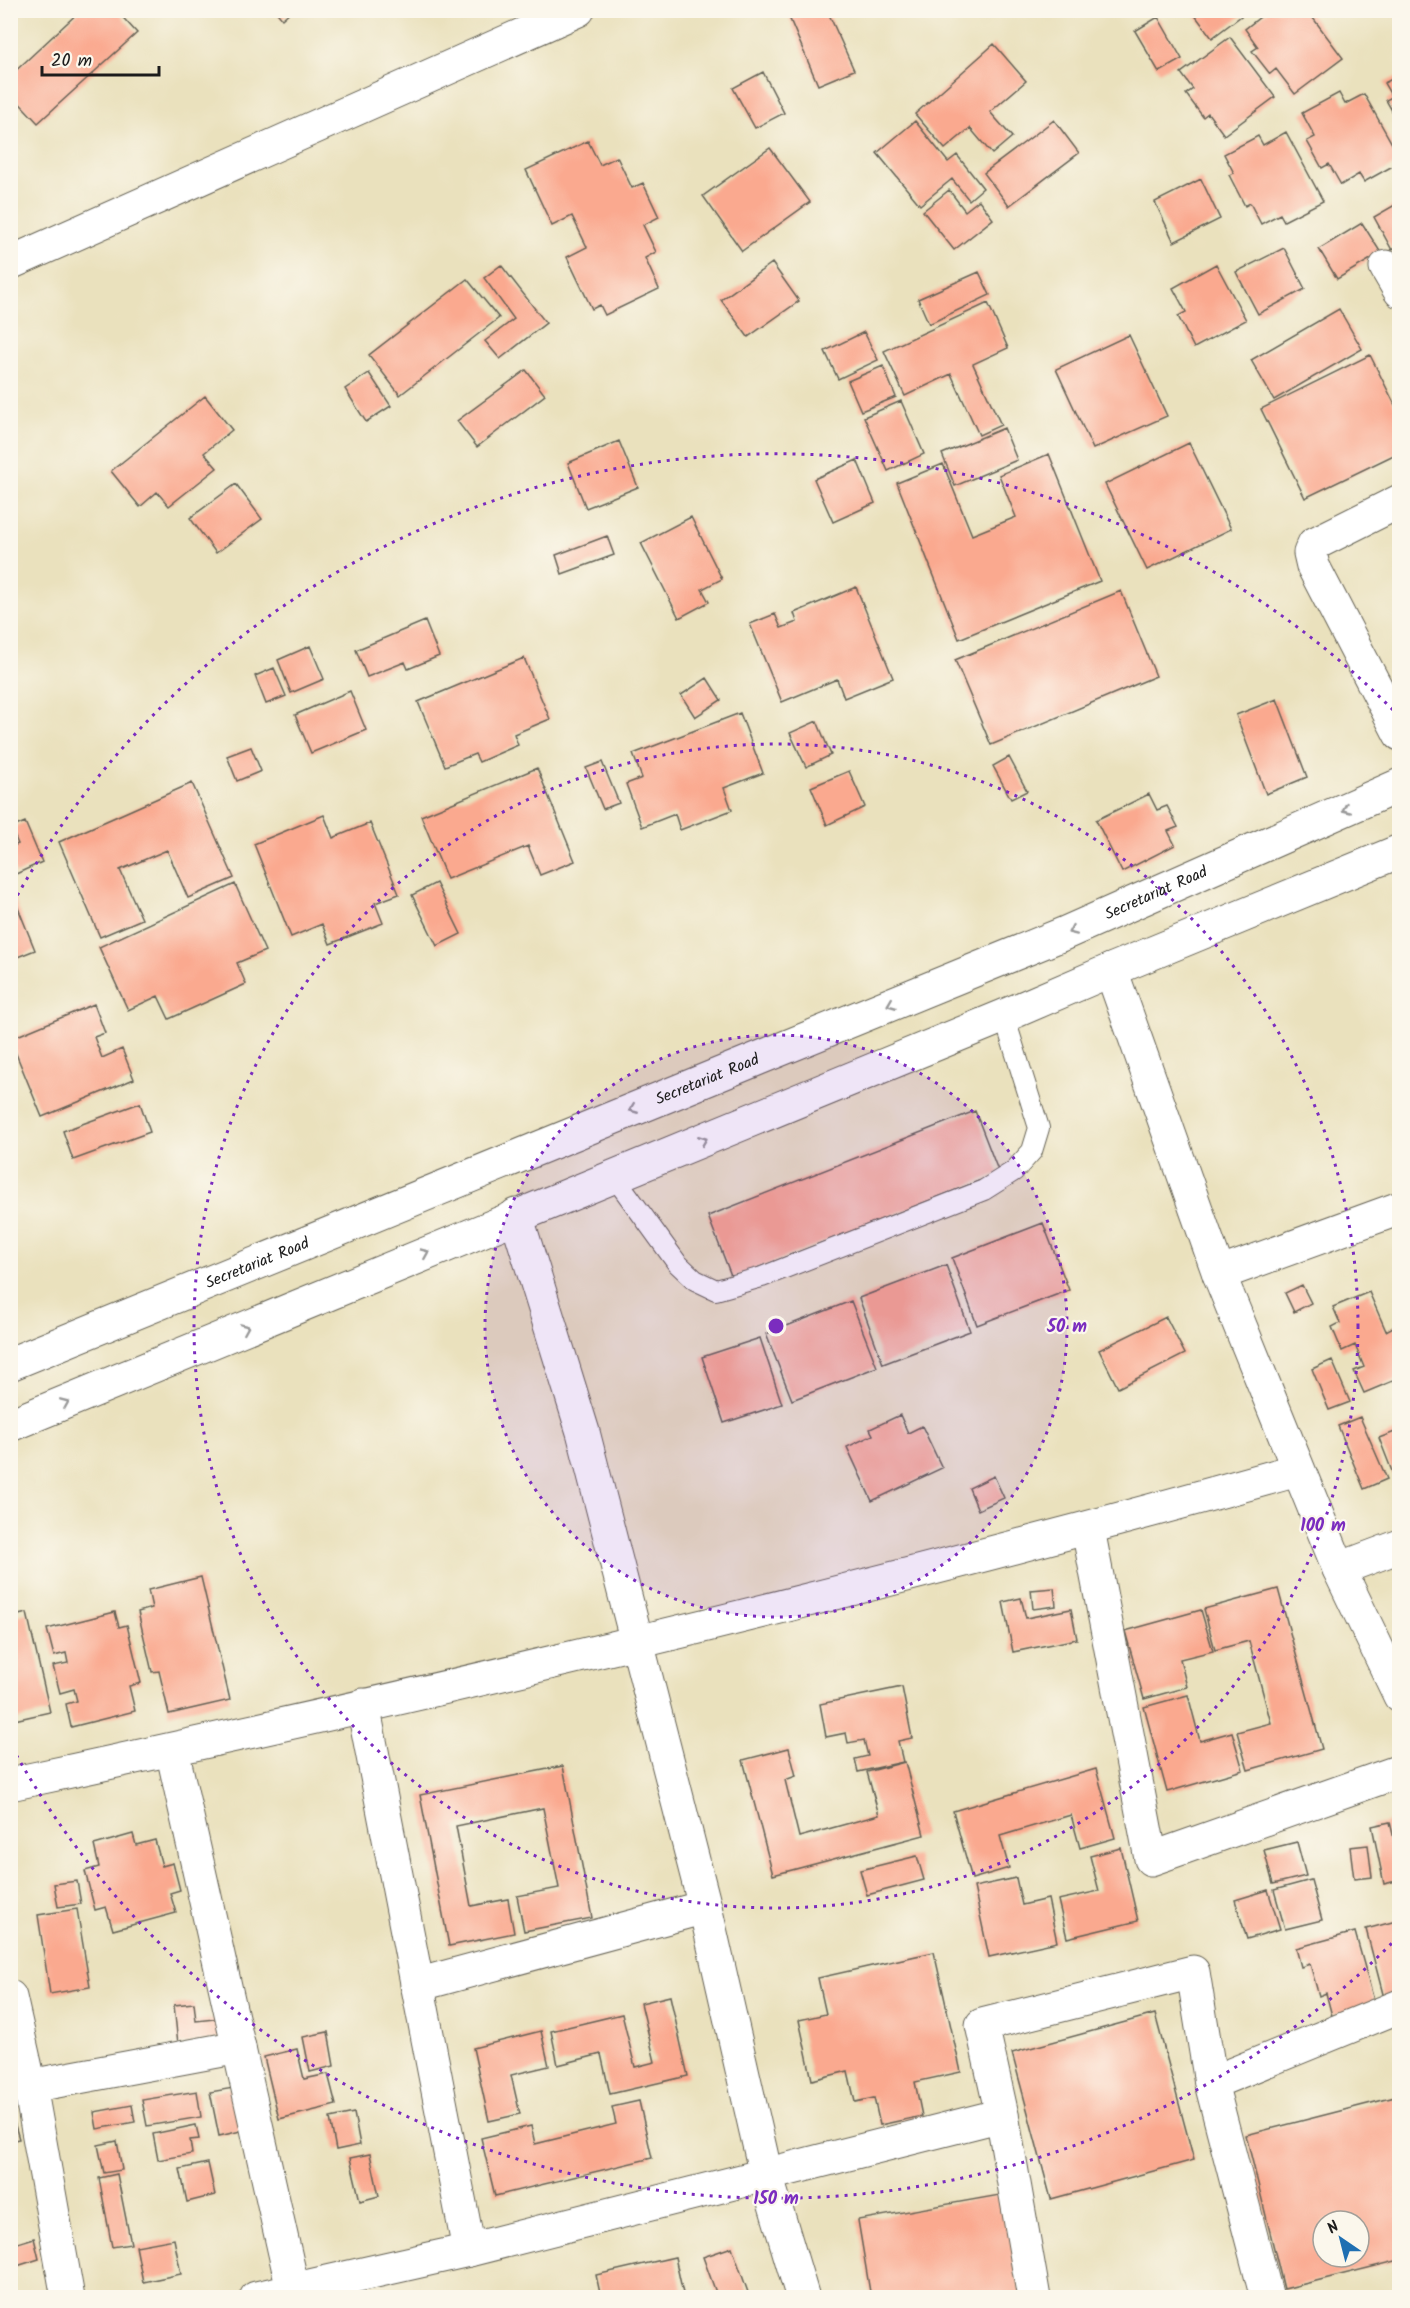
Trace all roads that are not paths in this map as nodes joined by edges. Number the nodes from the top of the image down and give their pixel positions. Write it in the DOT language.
graph roads {
  1 [pos="578,10"];
  2 [pos="10,263"];
  3 [pos="1400,501"];
  4 [pos="1400,734"];
  5 [pos="1400,785"];
  6 [pos="1400,851"];
  7 [pos="1111,970"];
  8 [pos="1004,1017"];
  9 [pos="614,1176"];
  10 [pos="1400,1208"];
  11 [pos="516,1215"];
  12 [pos="1219,1274"];
  13 [pos="10,1364"];
  14 [pos="10,1425"];
  15 [pos="1297,1470"];
  16 [pos="1088,1529"];
  17 [pos="1400,1546"];
  18 [pos="1339,1569"];
  19 [pos="638,1642"];
  20 [pos="1400,1696"];
  21 [pos="363,1705"];
  22 [pos="172,1750"];
  23 [pos="1400,1771"];
  24 [pos="10,1784"];
  25 [pos="705,1907"];
  26 [pos="417,1985"];
  27 [pos="10,1997"];
  28 [pos="1400,2007"];
  29 [pos="239,2047"];
  30 [pos="1211,2083"];
  31 [pos="30,2086"];
  32 [pos="1002,2115"];
  33 [pos="766,2175"];
  34 [pos="469,2250"];
  35 [pos="294,2293"];
  36 [pos="68,2298"];
  37 [pos="256,2298"];
  38 [pos="803,2298"];
  39 [pos="1034,2298"];
  40 [pos="1267,2298"];
  1 -- 2 [label="street"];
  3 -- 4 [label="street"];
  5 -- 13 [label="street, Secretariat Road, one-way"];
  6 -- 7 [label="street"];
  7 -- 8 [label="street"];
  7 -- 12 [label="street"];
  9 -- 8 [label="street, one-way"];
  8 -- 9 [label="lane"];
  9 -- 11 [label="street"];
  10 -- 12 [label="street"];
  14 -- 11 [label="street, one-way"];
  11 -- 19 [label="street"];
  12 -- 15 [label="street"];
  15 -- 16 [label="street"];
  15 -- 18 [label="street"];
  16 -- 19 [label="street"];
  16 -- 23 [label="street"];
  17 -- 18 [label="street"];
  18 -- 20 [label="street"];
  19 -- 21 [label="street"];
  19 -- 25 [label="street"];
  21 -- 22 [label="street"];
  21 -- 26 [label="street"];
  22 -- 24 [label="street"];
  22 -- 29 [label="street"];
  25 -- 26 [label="street"];
  25 -- 33 [label="street"];
  26 -- 34 [label="street"];
  27 -- 31 [label="street"];
  28 -- 30 [label="street"];
  29 -- 31 [label="street"];
  29 -- 35 [label="street"];
  30 -- 32 [label="street"];
  30 -- 40 [label="street"];
  31 -- 36 [label="street"];
  32 -- 33 [label="street"];
  32 -- 39 [label="street"];
  33 -- 34 [label="street"];
  33 -- 38 [label="street"];
  34 -- 35 [label="street"];
  35 -- 37 [label="street"];
}
